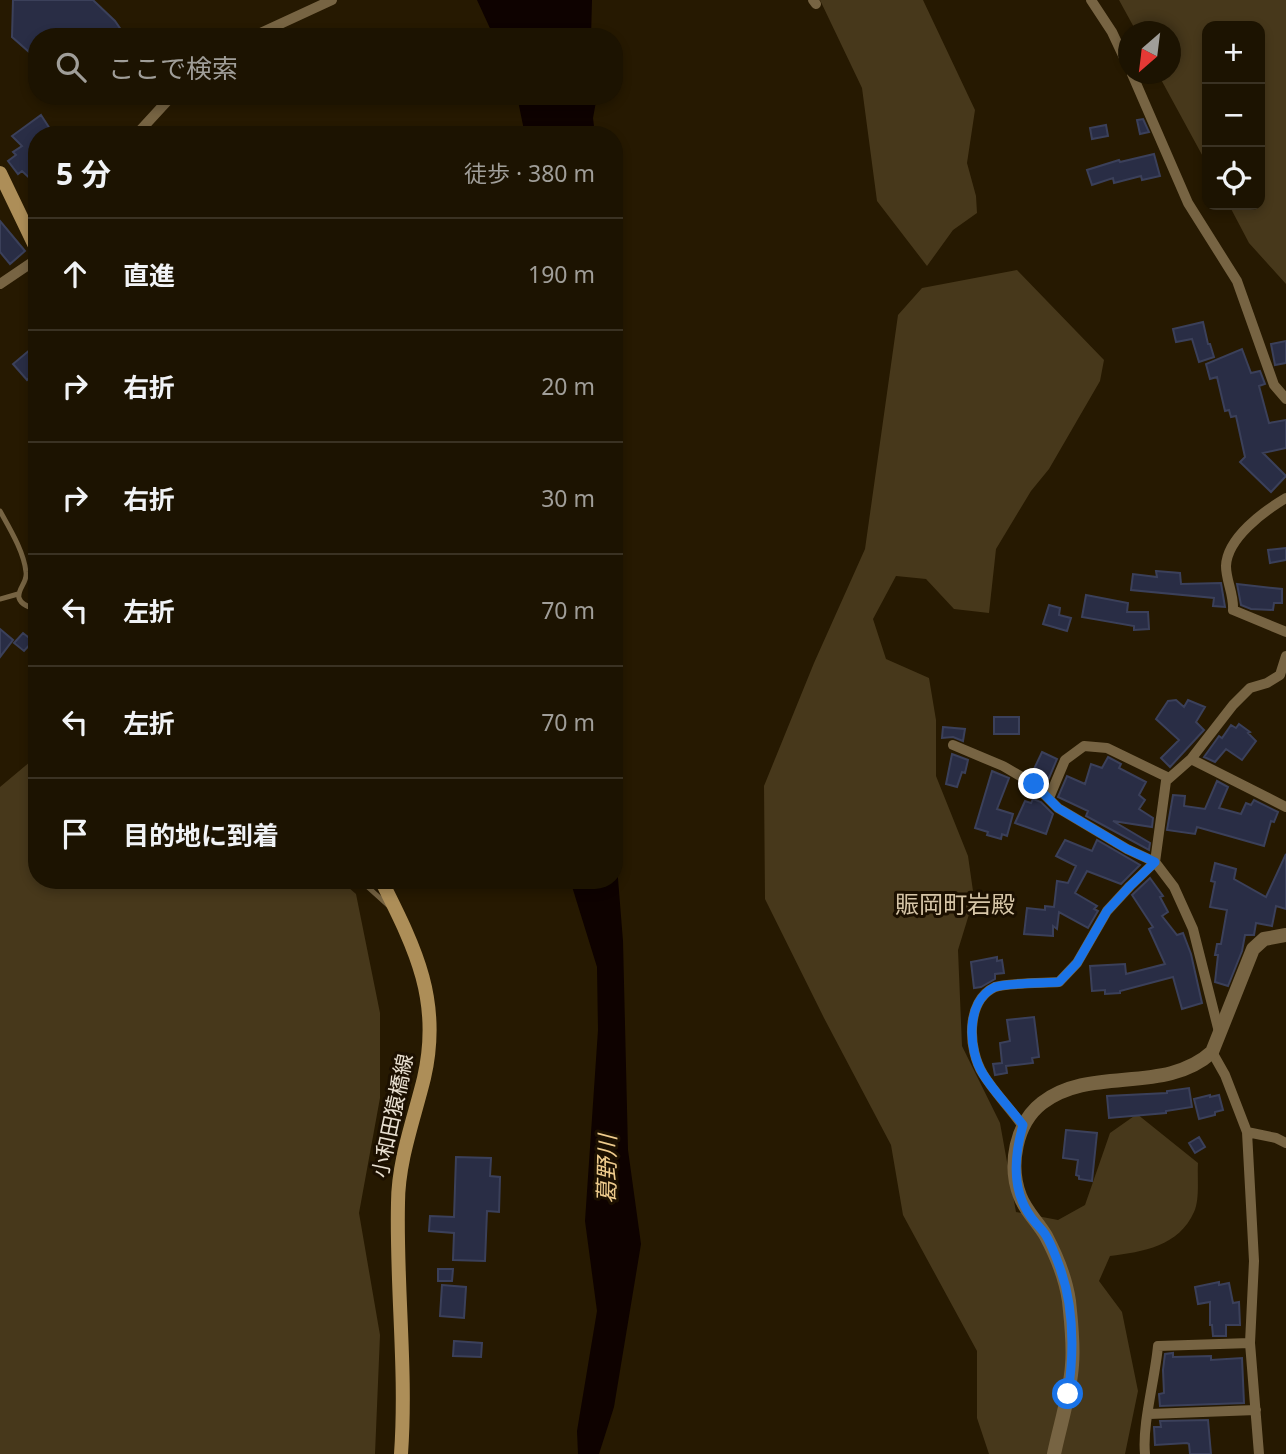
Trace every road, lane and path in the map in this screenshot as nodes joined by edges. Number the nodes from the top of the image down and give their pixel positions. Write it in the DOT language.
graph roads {
  1 [pos="332,0"];
  2 [pos="1091,0"];
  3 [pos="271,28"];
  4 [pos="1118,44"];
  5 [pos="1136,84"];
  6 [pos="163,105"];
  7 [pos="144,126"];
  8 [pos="0,173"];
  9 [pos="28,231"];
  10 [pos="28,265"];
  11 [pos="0,284"];
  12 [pos="1286,399"];
  13 [pos="1286,498"];
  14 [pos="0,512"];
  15 [pos="18,594"];
  16 [pos="0,599"];
  17 [pos="28,606"];
  18 [pos="1286,632"];
  19 [pos="1286,656"];
  20 [pos="953,746"];
  21 [pos="1191,759"];
  22 [pos="1169,778"];
  23 [pos="1049,798"];
  24 [pos="1286,807"];
  25 [pos="1155,862"];
  26 [pos="368,889"];
  27 [pos="386,889"];
  28 [pos="397,912"];
  29 [pos="1286,935"];
  30 [pos="1219,1032"];
  31 [pos="1212,1052"];
  32 [pos="1023,1125"];
  33 [pos="1247,1132"];
  34 [pos="1286,1143"];
  35 [pos="1250,1343"];
  36 [pos="1256,1410"];
  37 [pos="1149,1414"];
  38 [pos="401,1454"];
  39 [pos="1054,1454"];
  40 [pos="1144,1454"];
  41 [pos="1259,1454"];
  1 -- 3 [label="street"];
  2 -- 4 [label="street"];
  5 -- 12 [label="street"];
  6 -- 7 [label="street"];
  8 -- 9 [label="main road"];
  10 -- 11 [label="street"];
  13 -- 18 [label="street"];
  14 -- 15 [label="lane"];
  15 -- 16 [label="lane"];
  15 -- 17 [label="lane"];
  19 -- 21 [label="street"];
  20 -- 23 [label="street"];
  21 -- 22 [label="street"];
  21 -- 24 [label="street"];
  22 -- 23 [label="street"];
  22 -- 25 [label="street"];
  23 -- 25 [label="street"];
  25 -- 30 [label="street"];
  25 -- 32 [label="street"];
  26 -- 28 [label="lane"];
  27 -- 28 [label="main road, 小和田猿橋線"];
  28 -- 38 [label="main road, 小和田猿橋線"];
  29 -- 30 [label="street"];
  30 -- 31 [label="street"];
  31 -- 32 [label="street"];
  31 -- 33 [label="street"];
  32 -- 39 [label="street"];
  33 -- 34 [label="street"];
  33 -- 35 [label="street"];
  35 -- 36 [label="street"];
  35 -- 37 [label="street"];
  36 -- 37 [label="street"];
  36 -- 41 [label="street"];
  37 -- 40 [label="street"];
}
